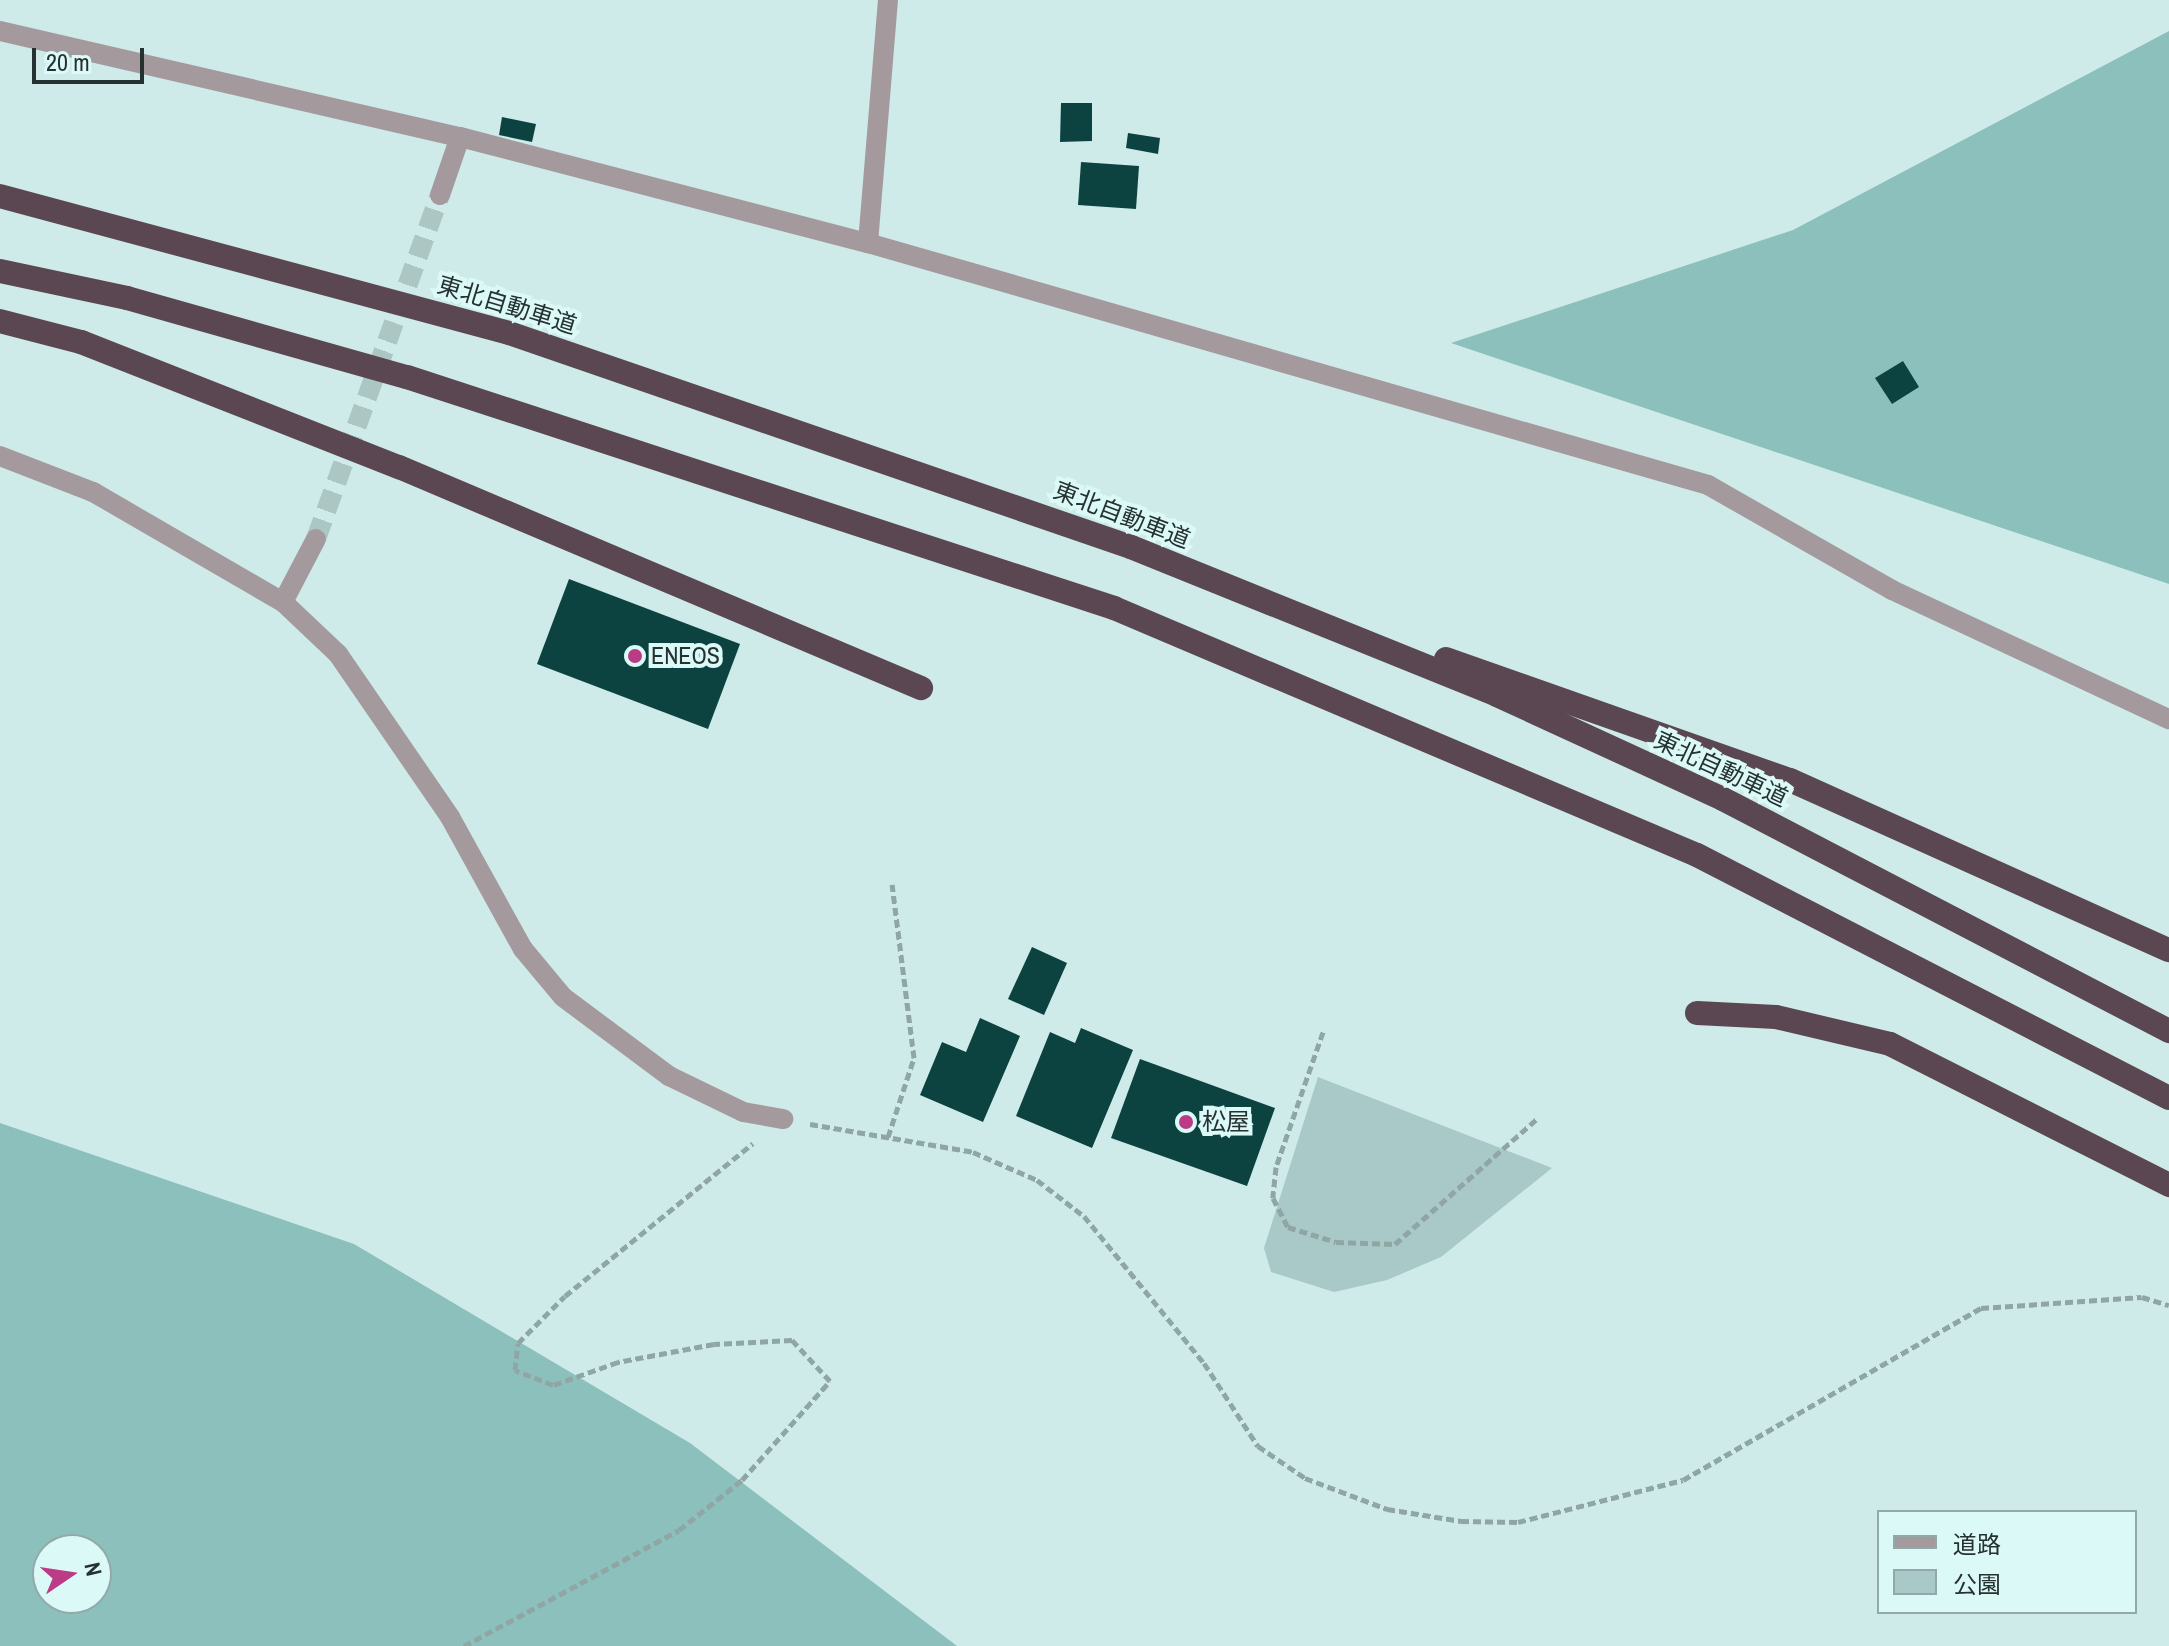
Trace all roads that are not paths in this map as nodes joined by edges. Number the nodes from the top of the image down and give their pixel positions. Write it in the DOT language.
graph roads {
  1 [pos="888,0"];
  2 [pos="0,31"];
  3 [pos="460,137"];
  4 [pos="440,195"];
  5 [pos="0,196"];
  6 [pos="868,243"];
  7 [pos="0,271"];
  8 [pos="0,321"];
  9 [pos="0,456"];
  10 [pos="316,539"];
  11 [pos="1131,547"];
  12 [pos="283,602"];
  13 [pos="921,688"];
  14 [pos="2169,719"];
  15 [pos="2169,950"];
  16 [pos="1697,1013"];
  17 [pos="2169,1031"];
  18 [pos="2169,1098"];
  19 [pos="783,1119"];
  20 [pos="2169,1185"];
  1 -- 6 [label="street"];
  2 -- 3 [label="street"];
  3 -- 4 [label="street"];
  3 -- 6 [label="street"];
  5 -- 11 [label="highway, 東北自動車道"];
  6 -- 14 [label="street"];
  7 -- 18 [label="highway"];
  8 -- 13 [label="highway"];
  9 -- 12 [label="street"];
  10 -- 12 [label="street"];
  11 -- 15 [label="highway"];
  11 -- 17 [label="highway, 東北自動車道"];
  12 -- 19 [label="street"];
  16 -- 20 [label="highway"];
}
